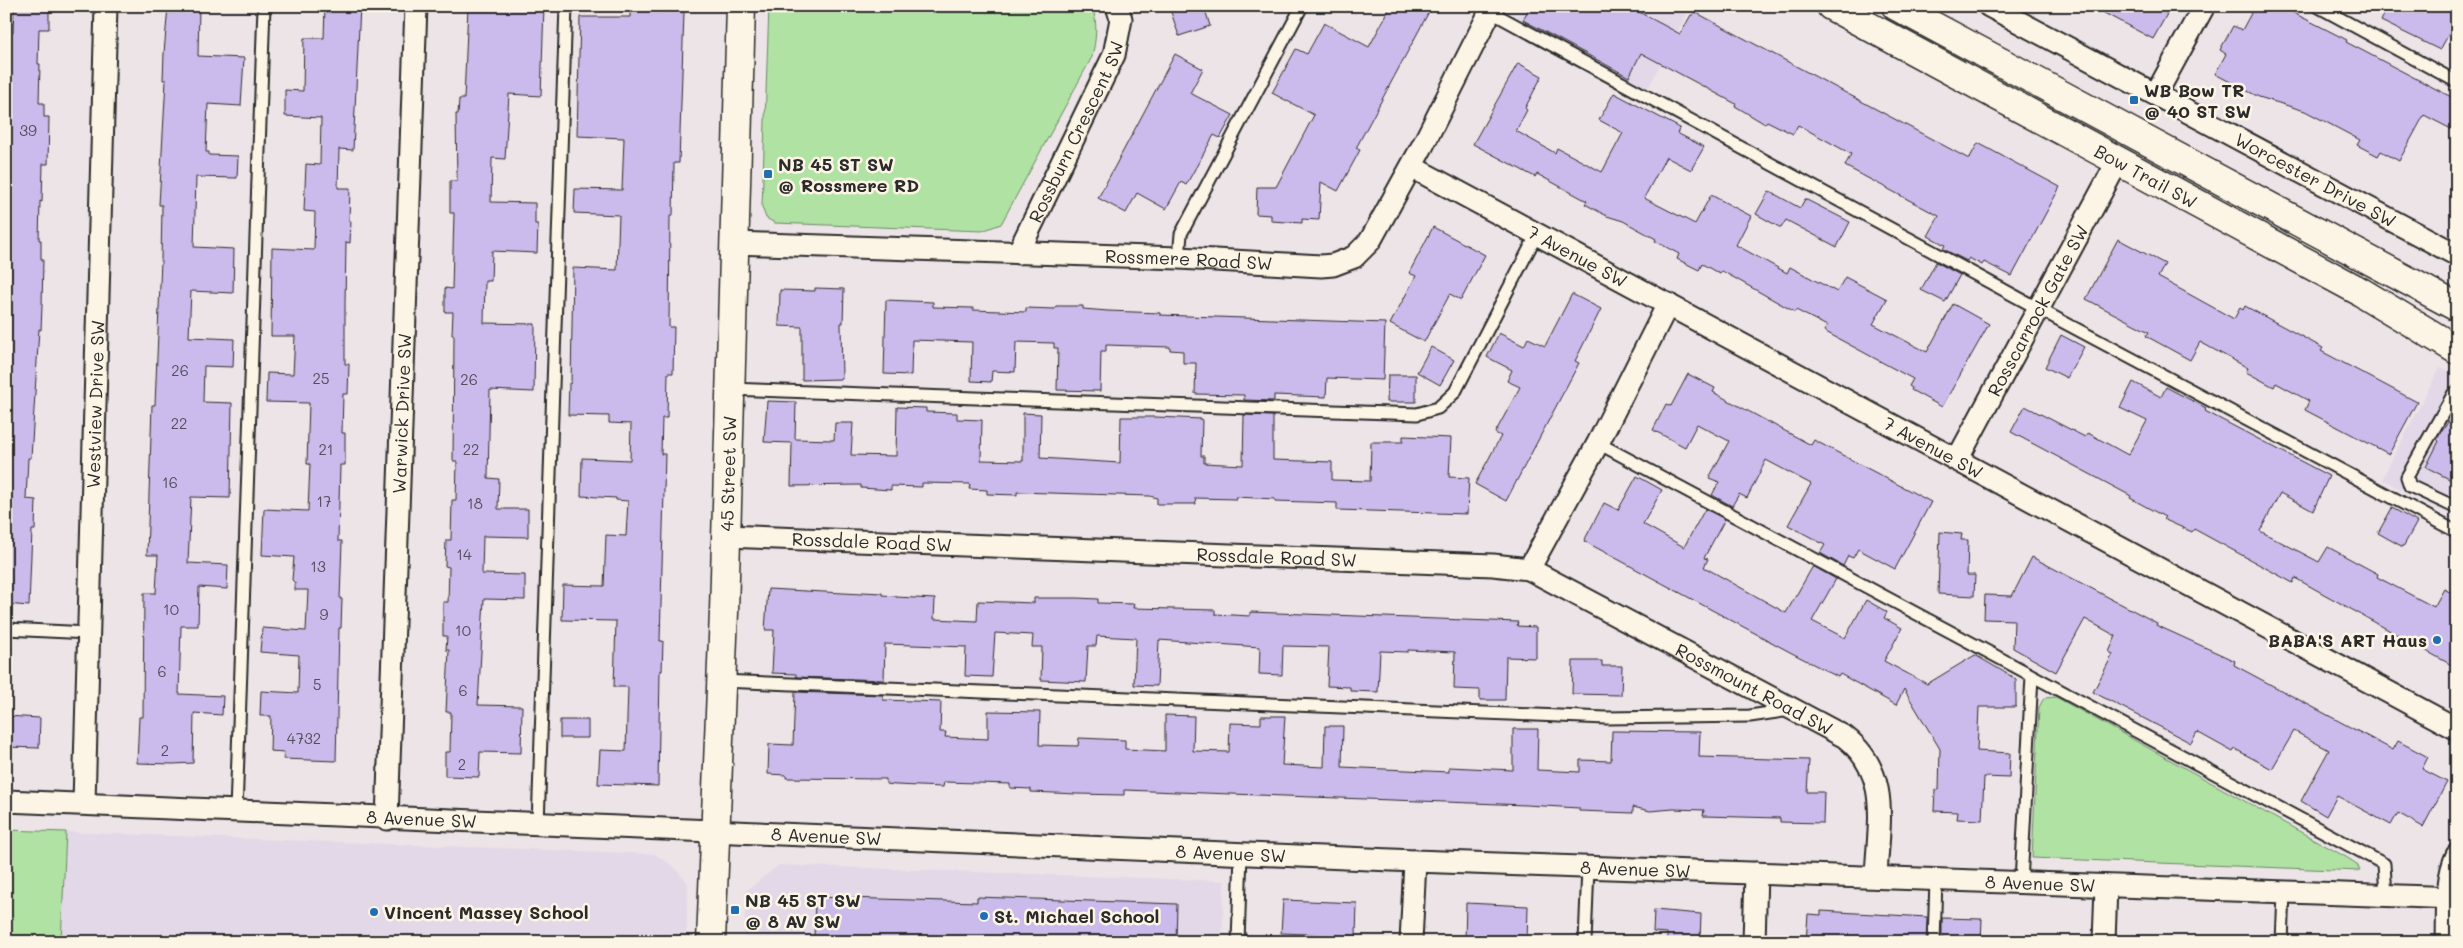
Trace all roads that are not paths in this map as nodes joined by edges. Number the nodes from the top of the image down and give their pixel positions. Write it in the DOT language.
graph roads {
  1 [pos="106,6"];
  2 [pos="264,6"];
  3 [pos="416,6"];
  4 [pos="566,6"];
  5 [pos="741,6"];
  6 [pos="1117,6"];
  7 [pos="1302,6"];
  8 [pos="1831,6"];
  9 [pos="1896,6"];
  10 [pos="1990,6"];
  11 [pos="2204,6"];
  12 [pos="2317,6"];
  13 [pos="1487,8"];
  14 [pos="2457,82"];
  15 [pos="2156,94"];
  16 [pos="2118,160"];
  17 [pos="1412,167"];
  18 [pos="1537,234"];
  19 [pos="734,243"];
  20 [pos="1018,253"];
  21 [pos="2457,255"];
  22 [pos="1179,258"];
  23 [pos="1668,304"];
  24 [pos="2457,306"];
  25 [pos="2037,308"];
  26 [pos="2457,350"];
  27 [pos="730,389"];
  28 [pos="2457,392"];
  29 [pos="1598,443"];
  30 [pos="1957,460"];
  31 [pos="2457,508"];
  32 [pos="2457,532"];
  33 [pos="726,536"];
  34 [pos="1529,569"];
  35 [pos="6,629"];
  36 [pos="89,633"];
  37 [pos="2032,676"];
  38 [pos="721,681"];
  39 [pos="1792,709"];
  40 [pos="2457,729"];
  41 [pos="6,801"];
  42 [pos="84,803"];
  43 [pos="236,812"];
  44 [pos="387,819"];
  45 [pos="538,824"];
  46 [pos="716,833"];
  47 [pos="1241,853"];
  48 [pos="2457,855"];
  49 [pos="1414,861"];
  50 [pos="1588,867"];
  51 [pos="1756,873"];
  52 [pos="1876,877"];
  53 [pos="1936,880"];
  54 [pos="2021,883"];
  55 [pos="2106,886"];
  56 [pos="2284,893"];
  57 [pos="2386,896"];
  58 [pos="2453,898"];
  59 [pos="711,942"];
  60 [pos="1238,942"];
  61 [pos="1411,942"];
  62 [pos="1585,942"];
  63 [pos="1754,942"];
  64 [pos="1934,942"];
  65 [pos="2104,942"];
  66 [pos="2282,942"];
  67 [pos="2447,942"];
  1 -- 36 [label="street, Westview Drive SW"];
  2 -- 43 [label="lane"];
  3 -- 44 [label="street, Warwick Drive SW"];
  4 -- 45 [label="lane"];
  5 -- 19 [label="main road, 45 Street SW"];
  6 -- 20 [label="street, Rossburn Crescent SW"];
  7 -- 22 [label="lane"];
  8 -- 16 [label="main road, Bow Trail SW"];
  9 -- 24 [label="main road, Bow Trail SW"];
  10 -- 15 [label="street, Worcester Drive SW"];
  11 -- 15 [label="street"];
  12 -- 14 [label="lane"];
  13 -- 17 [label="street, Rossmere Road SW"];
  13 -- 25 [label="lane"];
  15 -- 21 [label="street, Worcester Drive SW"];
  16 -- 25 [label="street, Rosscarrock Gate SW"];
  16 -- 26 [label="main road, Bow Trail SW"];
  17 -- 18 [label="street, 7 Avenue SW"];
  17 -- 22 [label="street, Rossmere Road SW"];
  18 -- 23 [label="street, 7 Avenue SW"];
  18 -- 27 [label="lane"];
  19 -- 20 [label="street, Rossmere Road SW"];
  19 -- 27 [label="main road, 45 Street SW"];
  20 -- 22 [label="street, Rossmere Road SW"];
  23 -- 29 [label="street"];
  23 -- 30 [label="street, 7 Avenue SW"];
  25 -- 30 [label="street, Rosscarrock Gate SW"];
  25 -- 32 [label="lane"];
  27 -- 33 [label="main road, 45 Street SW"];
  28 -- 31 [label="lane"];
  29 -- 34 [label="street"];
  29 -- 37 [label="lane"];
  30 -- 40 [label="street, 7 Avenue SW"];
  33 -- 34 [label="street, Rossdale Road SW"];
  33 -- 38 [label="main road, 45 Street SW"];
  34 -- 39 [label="street, Rossmount Road SW"];
  35 -- 36 [label="lane"];
  36 -- 42 [label="street, Westview Drive SW"];
  37 -- 54 [label="lane"];
  37 -- 57 [label="lane"];
  38 -- 39 [label="lane"];
  38 -- 46 [label="main road, 45 Street SW"];
  39 -- 52 [label="street, Rossmount Road SW"];
  41 -- 42 [label="street, 8 Avenue SW"];
  42 -- 43 [label="street, 8 Avenue SW"];
  43 -- 44 [label="street, 8 Avenue SW"];
  44 -- 45 [label="street, 8 Avenue SW"];
  45 -- 46 [label="street, 8 Avenue SW"];
  46 -- 47 [label="street, 8 Avenue SW"];
  46 -- 59 [label="main road, 45 Street SW"];
  47 -- 49 [label="street, 8 Avenue SW"];
  47 -- 60 [label="lane"];
  48 -- 58 [label="street"];
  49 -- 50 [label="street, 8 Avenue SW"];
  49 -- 61 [label="street"];
  50 -- 51 [label="street, 8 Avenue SW"];
  50 -- 62 [label="lane"];
  51 -- 52 [label="street, 8 Avenue SW"];
  51 -- 63 [label="street"];
  52 -- 53 [label="street, 8 Avenue SW"];
  53 -- 54 [label="street, 8 Avenue SW"];
  53 -- 64 [label="lane"];
  54 -- 55 [label="street, 8 Avenue SW"];
  55 -- 56 [label="street, 8 Avenue SW"];
  55 -- 65 [label="street"];
  56 -- 57 [label="street, 8 Avenue SW"];
  56 -- 66 [label="lane"];
  57 -- 58 [label="street, 8 Avenue SW"];
  58 -- 67 [label="street"];
}
